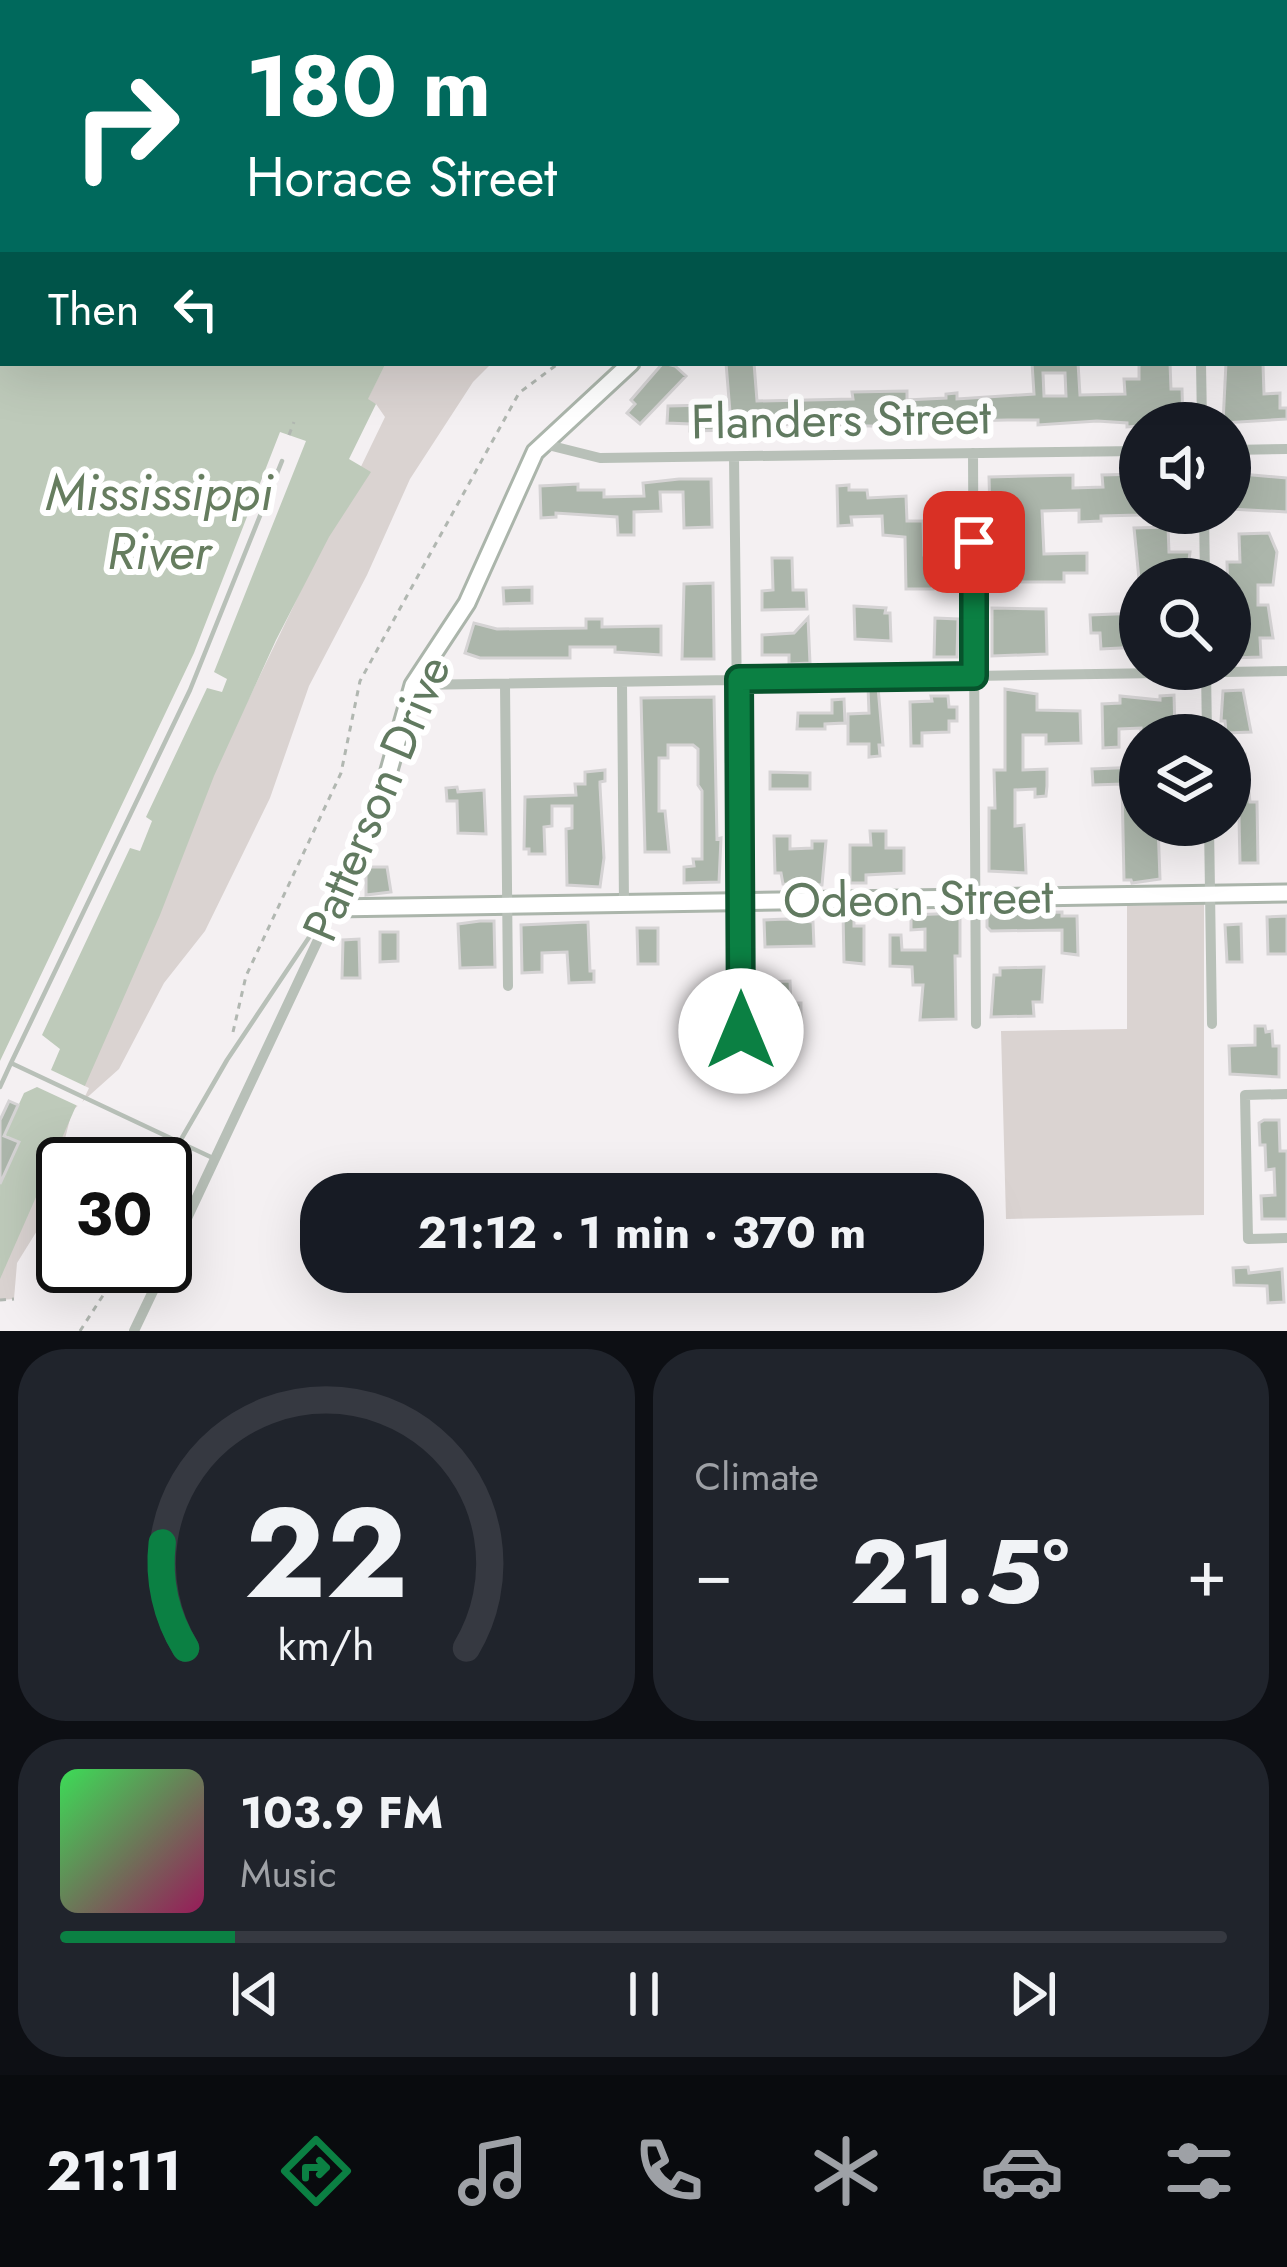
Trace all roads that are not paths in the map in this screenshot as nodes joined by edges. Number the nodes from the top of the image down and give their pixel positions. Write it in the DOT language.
graph roads {
  1 [pos="628,366"];
  2 [pos="1201,366"];
  3 [pos="1202,402"];
  4 [pos="544,444"];
  5 [pos="1287,449"];
  6 [pos="1251,450"];
  7 [pos="1119,451"];
  8 [pos="973,453"];
  9 [pos="734,457"];
  10 [pos="282,461"];
  11 [pos="1251,671"];
  12 [pos="1287,671"];
  13 [pos="1119,673"];
  14 [pos="974,676"];
  15 [pos="739,679"];
  16 [pos="622,683"];
  17 [pos="505,684"];
  18 [pos="413,685"];
  19 [pos="1209,846"];
  20 [pos="1287,892"];
  21 [pos="1210,894"];
  22 [pos="975,899"];
  23 [pos="740,900"];
  24 [pos="624,904"];
  25 [pos="507,906"];
  26 [pos="333,908"];
  27 [pos="508,986"];
  28 [pos="976,1024"];
  29 [pos="1212,1024"];
  30 [pos="741,1031"];
  31 [pos="11,1063"];
  32 [pos="0,1087"];
  33 [pos="1287,1094"];
  34 [pos="165,1137"];
  35 [pos="182,1137"];
  36 [pos="192,1149"];
  37 [pos="215,1159"];
  38 [pos="192,1208"];
  39 [pos="1287,1238"];
  40 [pos="152,1293"];
  41 [pos="134,1331"];
  1 -- 4 [label="street, Patterson Drive"];
  2 -- 3 [label="street"];
  4 -- 9 [label="street, Flanders Street"];
  4 -- 18 [label="street, Patterson Drive"];
  5 -- 6 [label="street"];
  7 -- 8 [label="street, Flanders Street"];
  8 -- 9 [label="street, Flanders Street"];
  8 -- 14 [label="street"];
  9 -- 15 [label="street"];
  10 -- 31 [label="lane"];
  11 -- 12 [label="street"];
  13 -- 14 [label="street"];
  14 -- 15 [label="street"];
  14 -- 22 [label="street"];
  15 -- 16 [label="street"];
  15 -- 23 [label="street"];
  16 -- 17 [label="street"];
  16 -- 24 [label="street"];
  17 -- 18 [label="street"];
  17 -- 25 [label="street"];
  18 -- 26 [label="street, Patterson Drive"];
  19 -- 21 [label="street"];
  20 -- 21 [label="street, Odeon Street"];
  21 -- 22 [label="street, Odeon Street"];
  21 -- 29 [label="street"];
  22 -- 23 [label="street, Odeon Street"];
  22 -- 28 [label="street"];
  23 -- 24 [label="street, Odeon Street"];
  23 -- 30 [label="street"];
  24 -- 25 [label="street, Odeon Street"];
  25 -- 26 [label="street, Odeon Street"];
  25 -- 27 [label="street"];
  26 -- 35 [label="lane"];
  26 -- 37 [label="street, Patterson Drive"];
  31 -- 32 [label="lane"];
  31 -- 34 [label="lane"];
  33 -- 39 [label="street"];
  36 -- 37 [label="lane"];
  37 -- 38 [label="street, Patterson Drive"];
  40 -- 41 [label="street, Patterson Drive"];
}
